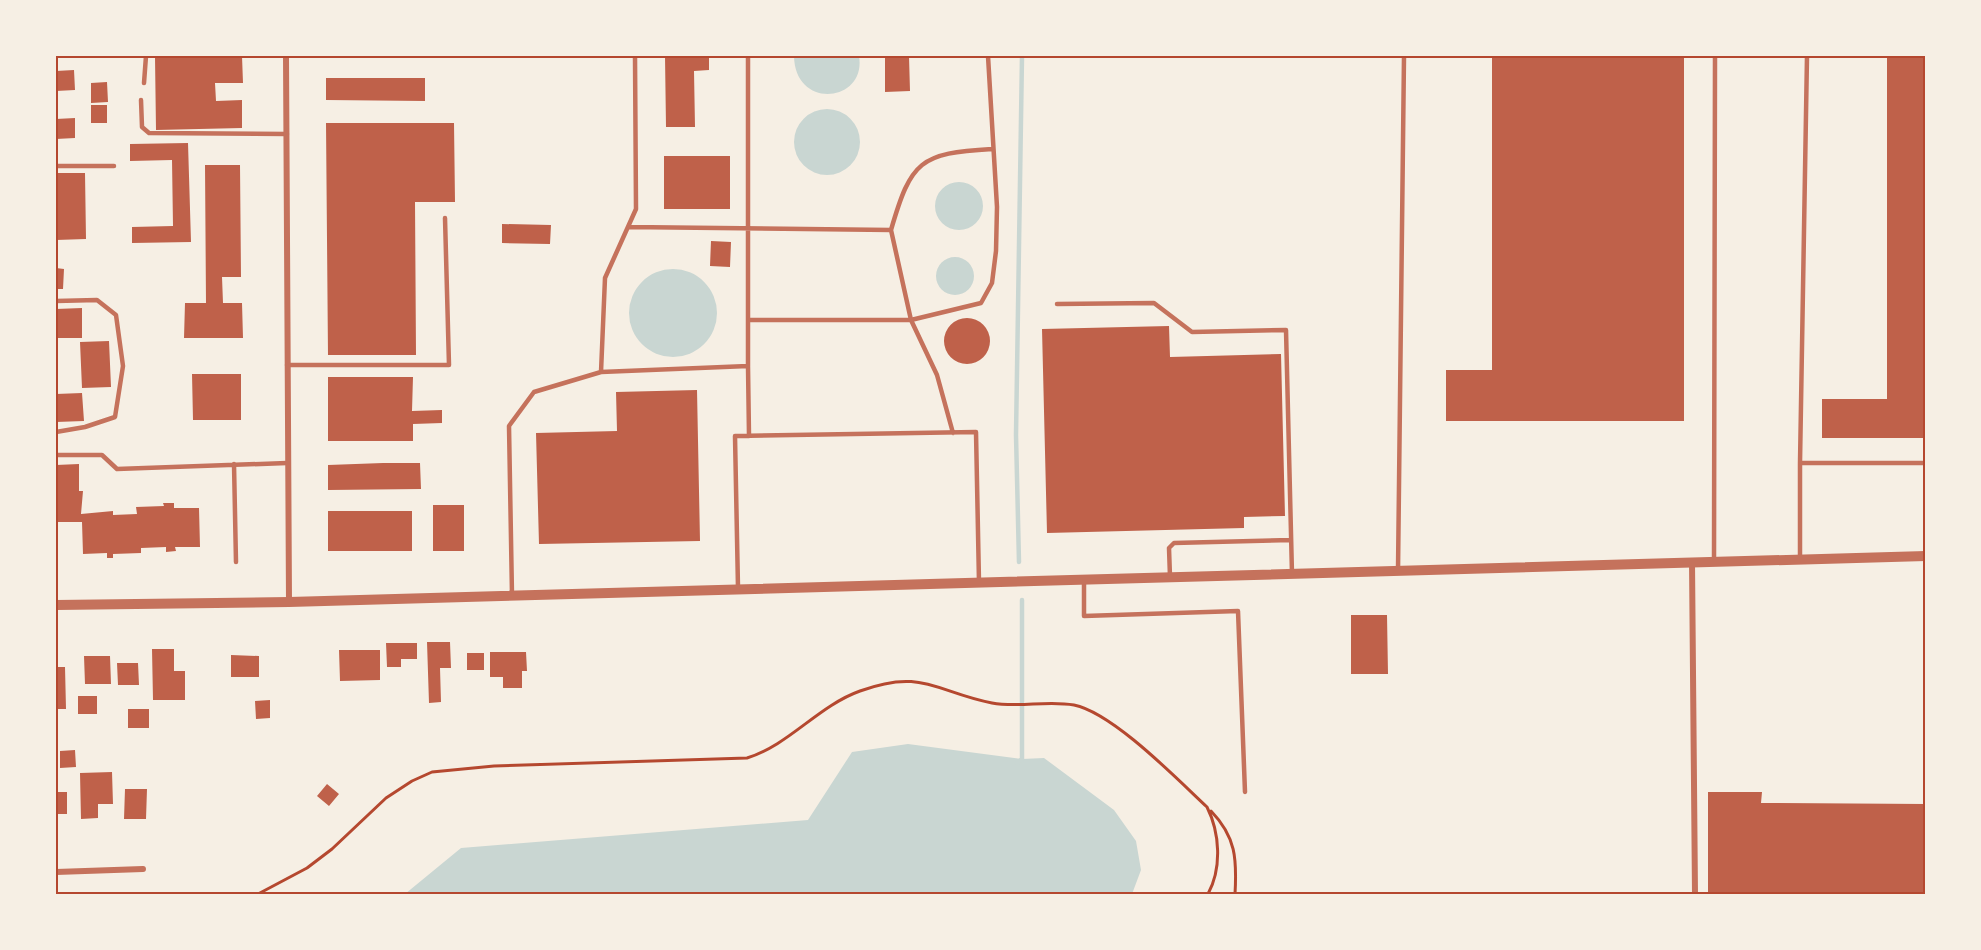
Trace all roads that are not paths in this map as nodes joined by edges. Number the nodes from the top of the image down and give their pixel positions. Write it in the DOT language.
graph roads {
  1 [pos="146,56"];
  2 [pos="286,56"];
  3 [pos="635,56"];
  4 [pos="748,56"];
  5 [pos="988,56"];
  6 [pos="1404,56"];
  7 [pos="1714,56"];
  8 [pos="1807,56"];
  9 [pos="144,83"];
  10 [pos="141,100"];
  11 [pos="287,134"];
  12 [pos="992,150"];
  13 [pos="56,166"];
  14 [pos="114,166"];
  15 [pos="446,218"];
  16 [pos="628,227"];
  17 [pos="747,227"];
  18 [pos="891,230"];
  19 [pos="56,301"];
  20 [pos="1058,304"];
  21 [pos="748,320"];
  22 [pos="911,320"];
  23 [pos="287,365"];
  24 [pos="748,366"];
  25 [pos="601,372"];
  26 [pos="56,432"];
  27 [pos="954,433"];
  28 [pos="749,436"];
  29 [pos="56,454"];
  30 [pos="288,463"];
  31 [pos="1800,463"];
  32 [pos="1926,464"];
  33 [pos="234,465"];
  34 [pos="1291,540"];
  35 [pos="1926,556"];
  36 [pos="1800,560"];
  37 [pos="236,562"];
  38 [pos="1692,562"];
  39 [pos="1714,562"];
  40 [pos="1398,571"];
  41 [pos="1292,574"];
  42 [pos="1170,577"];
  43 [pos="1084,579"];
  44 [pos="979,582"];
  45 [pos="738,588"];
  46 [pos="512,595"];
  47 [pos="290,602"];
  48 [pos="56,605"];
  49 [pos="1245,792"];
  50 [pos="143,869"];
  51 [pos="56,872"];
  52 [pos="1695,894"];
  1 -- 9 [label="lane"];
  2 -- 11 [label="street"];
  3 -- 16 [label="lane"];
  4 -- 17 [label="lane"];
  5 -- 12 [label="lane"];
  6 -- 40 [label="lane"];
  7 -- 39 [label="lane"];
  8 -- 31 [label="lane"];
  10 -- 11 [label="lane"];
  11 -- 23 [label="street"];
  12 -- 18 [label="lane"];
  12 -- 22 [label="lane"];
  13 -- 14 [label="lane"];
  15 -- 23 [label="lane"];
  16 -- 17 [label="lane"];
  16 -- 25 [label="lane"];
  17 -- 18 [label="lane"];
  17 -- 21 [label="lane"];
  18 -- 22 [label="lane"];
  19 -- 26 [label="lane"];
  20 -- 34 [label="lane"];
  21 -- 22 [label="lane"];
  21 -- 24 [label="lane"];
  22 -- 27 [label="lane"];
  23 -- 30 [label="street"];
  24 -- 25 [label="lane"];
  24 -- 28 [label="lane"];
  25 -- 46 [label="lane"];
  27 -- 28 [label="lane"];
  27 -- 44 [label="lane"];
  28 -- 45 [label="lane"];
  29 -- 33 [label="lane"];
  30 -- 33 [label="lane"];
  30 -- 47 [label="street"];
  31 -- 32 [label="lane"];
  31 -- 36 [label="lane"];
  33 -- 37 [label="lane"];
  34 -- 41 [label="lane"];
  34 -- 42 [label="lane"];
  35 -- 36 [label="street"];
  36 -- 39 [label="street"];
  38 -- 39 [label="street"];
  38 -- 40 [label="street"];
  38 -- 52 [label="street"];
  40 -- 41 [label="street"];
  41 -- 42 [label="street"];
  42 -- 43 [label="street"];
  43 -- 44 [label="street"];
  43 -- 49 [label="lane"];
  44 -- 45 [label="street"];
  45 -- 46 [label="street"];
  46 -- 47 [label="street"];
  47 -- 48 [label="street"];
  50 -- 51 [label="street"];
}
